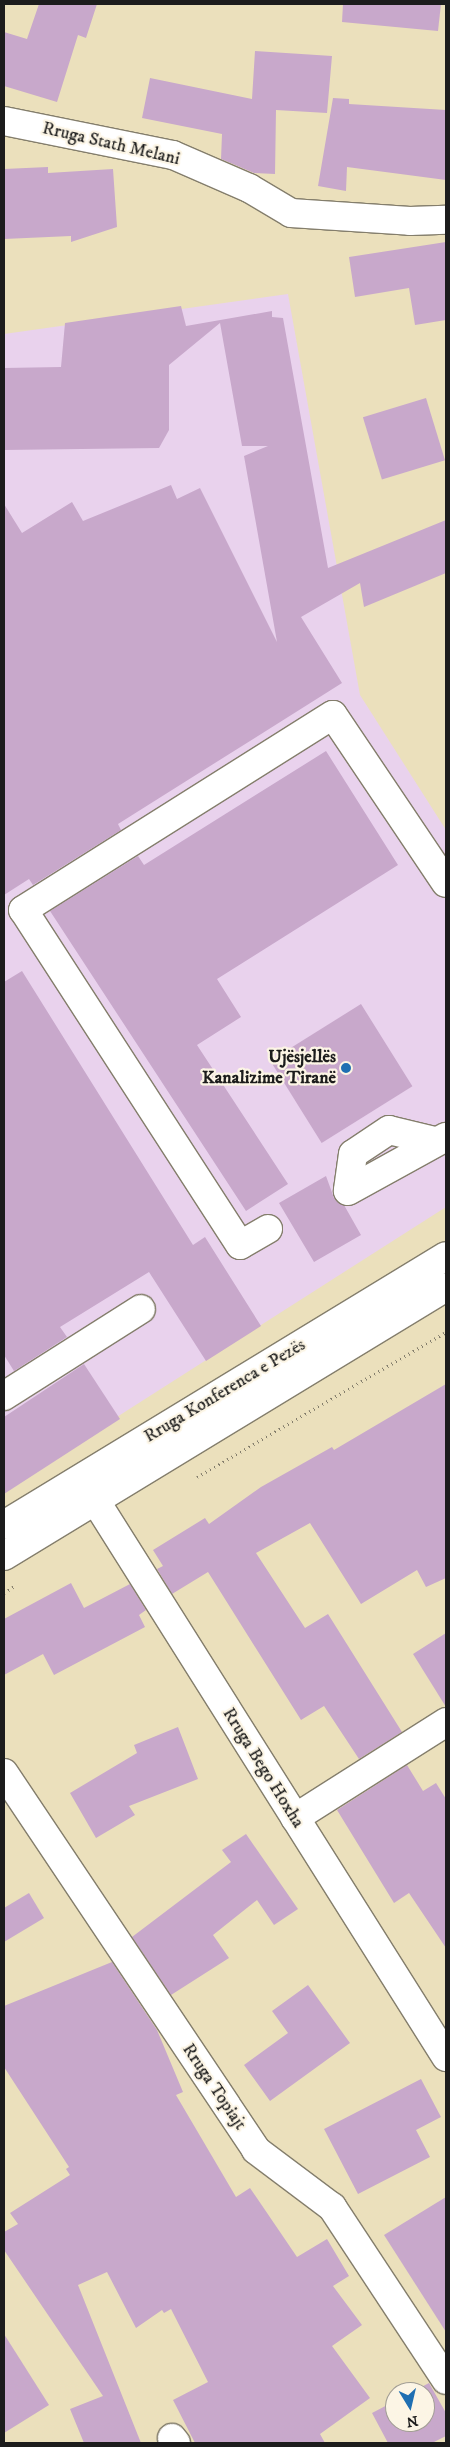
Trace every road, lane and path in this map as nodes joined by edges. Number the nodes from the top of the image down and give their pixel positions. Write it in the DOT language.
graph roads {
  1 [pos="4,121"];
  2 [pos="446,220"];
  3 [pos="446,883"];
  4 [pos="268,1228"];
  5 [pos="446,1256"];
  6 [pos="446,1287"];
  7 [pos="141,1309"];
  8 [pos="446,1332"];
  9 [pos="4,1395"];
  10 [pos="193,1479"];
  11 [pos="88,1489"];
  12 [pos="4,1525"];
  13 [pos="4,1556"];
  14 [pos="24,1580"];
  15 [pos="4,1593"];
  16 [pos="446,1722"];
  17 [pos="4,1773"];
  18 [pos="295,1818"];
  19 [pos="446,2057"];
  20 [pos="446,2380"];
  1 -- 2 [label="street, Rruga Stath Melani"];
  3 -- 4 [label="street"];
  5 -- 11 [label="street, Rruga Konferenca e Pezës"];
  6 -- 11 [label="street, Rruga Konferenca e Pezës"];
  7 -- 9 [label="street"];
  8 -- 10 [label="path"];
  11 -- 12 [label="street, Rruga Konferenca e Pezës"];
  11 -- 13 [label="street, Rruga Konferenca e Pezës"];
  11 -- 18 [label="street, Rruga Bego Hoxha"];
  14 -- 15 [label="path"];
  16 -- 18 [label="street"];
  17 -- 20 [label="street, Rruga Topiajt"];
  18 -- 19 [label="street, Rruga Bego Hoxha"];
}
